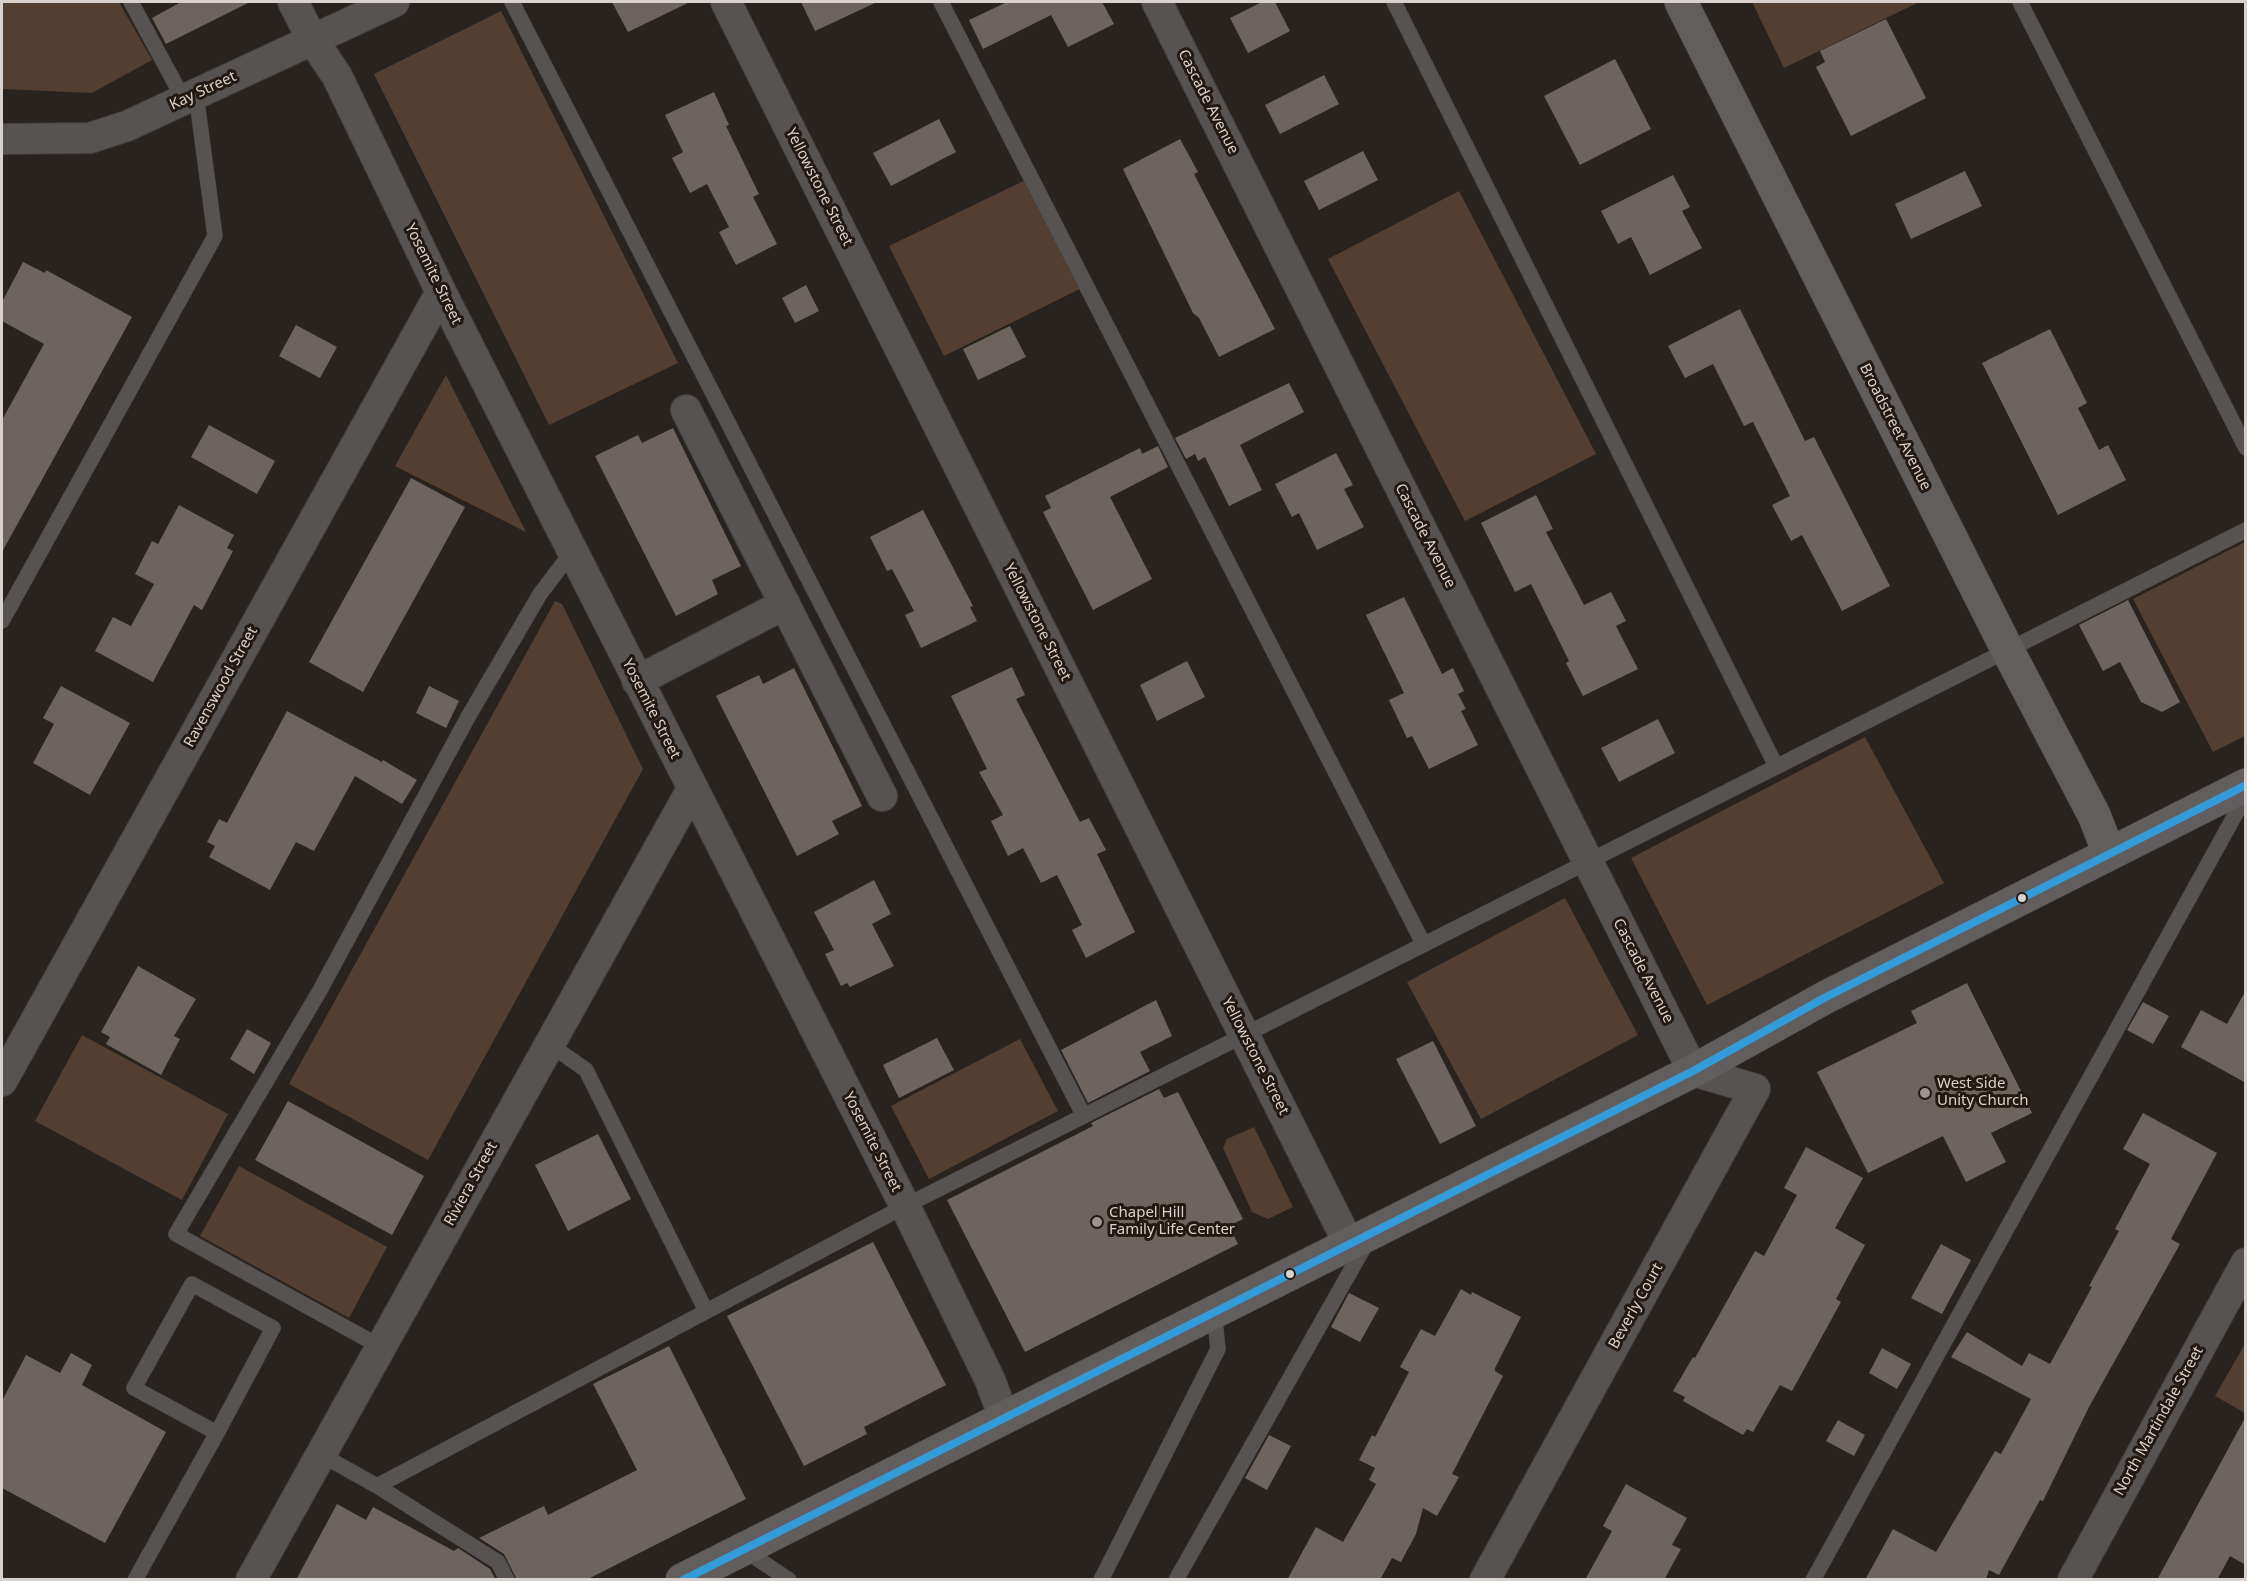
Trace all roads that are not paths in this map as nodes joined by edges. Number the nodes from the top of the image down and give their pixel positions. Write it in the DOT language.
graph roads {
  1 [pos="131,2"];
  2 [pos="293,2"];
  3 [pos="393,2"];
  4 [pos="512,2"];
  5 [pos="726,2"];
  6 [pos="941,2"];
  7 [pos="1157,2"];
  8 [pos="1394,2"];
  9 [pos="1681,2"];
  10 [pos="2020,2"];
  11 [pos="312,39"];
  12 [pos="190,97"];
  13 [pos="2,139"];
  14 [pos="441,292"];
  15 [pos="686,410"];
  16 [pos="2246,448"];
  17 [pos="2246,530"];
  18 [pos="572,552"];
  19 [pos="785,604"];
  20 [pos="2,621"];
  21 [pos="2007,650"];
  22 [pos="637,681"];
  23 [pos="1776,766"];
  24 [pos="2246,785"];
  25 [pos="692,789"];
  26 [pos="2246,795"];
  27 [pos="882,796"];
  28 [pos="2109,853"];
  29 [pos="1588,861"];
  30 [pos="1423,943"];
  31 [pos="1244,1034"];
  32 [pos="549,1044"];
  33 [pos="1693,1071"];
  34 [pos="2,1081"];
  35 [pos="1084,1116"];
  36 [pos="905,1206"];
  37 [pos="1361,1236"];
  38 [pos="2246,1263"];
  39 [pos="706,1311"];
  40 [pos="1214,1311"];
  41 [pos="381,1347"];
  42 [pos="1004,1418"];
  43 [pos="217,1433"];
  44 [pos="320,1455"];
  45 [pos="378,1486"];
  46 [pos="743,1550"];
  47 [pos="692,1577"];
  48 [pos="135,1580"];
  49 [pos="251,1580"];
  50 [pos="507,1580"];
  51 [pos="789,1580"];
  52 [pos="1101,1580"];
  53 [pos="1176,1580"];
  54 [pos="1485,1580"];
  55 [pos="1813,1580"];
  56 [pos="2073,1580"];
  1 -- 12 [label="lane"];
  2 -- 11 [label="street, Yosemite Street"];
  3 -- 11 [label="street, Kay Street"];
  4 -- 35 [label="lane"];
  5 -- 31 [label="street, Yellowstone Street"];
  6 -- 30 [label="lane"];
  7 -- 29 [label="street, Cascade Avenue"];
  8 -- 23 [label="lane"];
  9 -- 21 [label="street, Broadstreet Avenue"];
  10 -- 16 [label="lane"];
  11 -- 12 [label="street, Kay Street"];
  11 -- 14 [label="street, Yosemite Street"];
  12 -- 13 [label="street, Kay Street"];
  12 -- 20 [label="lane"];
  14 -- 18 [label="street, Yosemite Street"];
  14 -- 34 [label="street, Ravenswood Street"];
  15 -- 19 [label="street"];
  17 -- 21 [label="lane"];
  18 -- 22 [label="street, Yosemite Street"];
  18 -- 41 [label="lane"];
  19 -- 22 [label="street"];
  19 -- 27 [label="street"];
  21 -- 23 [label="lane"];
  21 -- 28 [label="street, Broadstreet Avenue"];
  22 -- 25 [label="street, Yosemite Street"];
  23 -- 29 [label="lane"];
  24 -- 28 [label="street"];
  25 -- 32 [label="street, Riviera Street"];
  25 -- 36 [label="street, Yosemite Street"];
  26 -- 55 [label="lane"];
  28 -- 33 [label="street"];
  29 -- 30 [label="lane"];
  29 -- 33 [label="street, Cascade Avenue"];
  30 -- 31 [label="lane"];
  31 -- 35 [label="lane"];
  31 -- 37 [label="street, Yellowstone Street"];
  32 -- 39 [label="lane"];
  32 -- 41 [label="street, Riviera Street"];
  33 -- 37 [label="street"];
  33 -- 54 [label="street, Beverly Court"];
  35 -- 36 [label="lane"];
  36 -- 39 [label="lane"];
  36 -- 42 [label="street, Yosemite Street"];
  37 -- 40 [label="street"];
  37 -- 53 [label="lane"];
  38 -- 56 [label="street, North Martindale Street"];
  39 -- 45 [label="lane"];
  40 -- 42 [label="street"];
  40 -- 52 [label="lane"];
  41 -- 44 [label="street, Riviera Street"];
  42 -- 46 [label="street"];
  43 -- 43 [label="lane"];
  43 -- 48 [label="lane"];
  44 -- 45 [label="lane"];
  44 -- 49 [label="street, Riviera Street"];
  45 -- 50 [label="lane"];
  46 -- 47 [label="street"];
  46 -- 51 [label="lane"];
}
